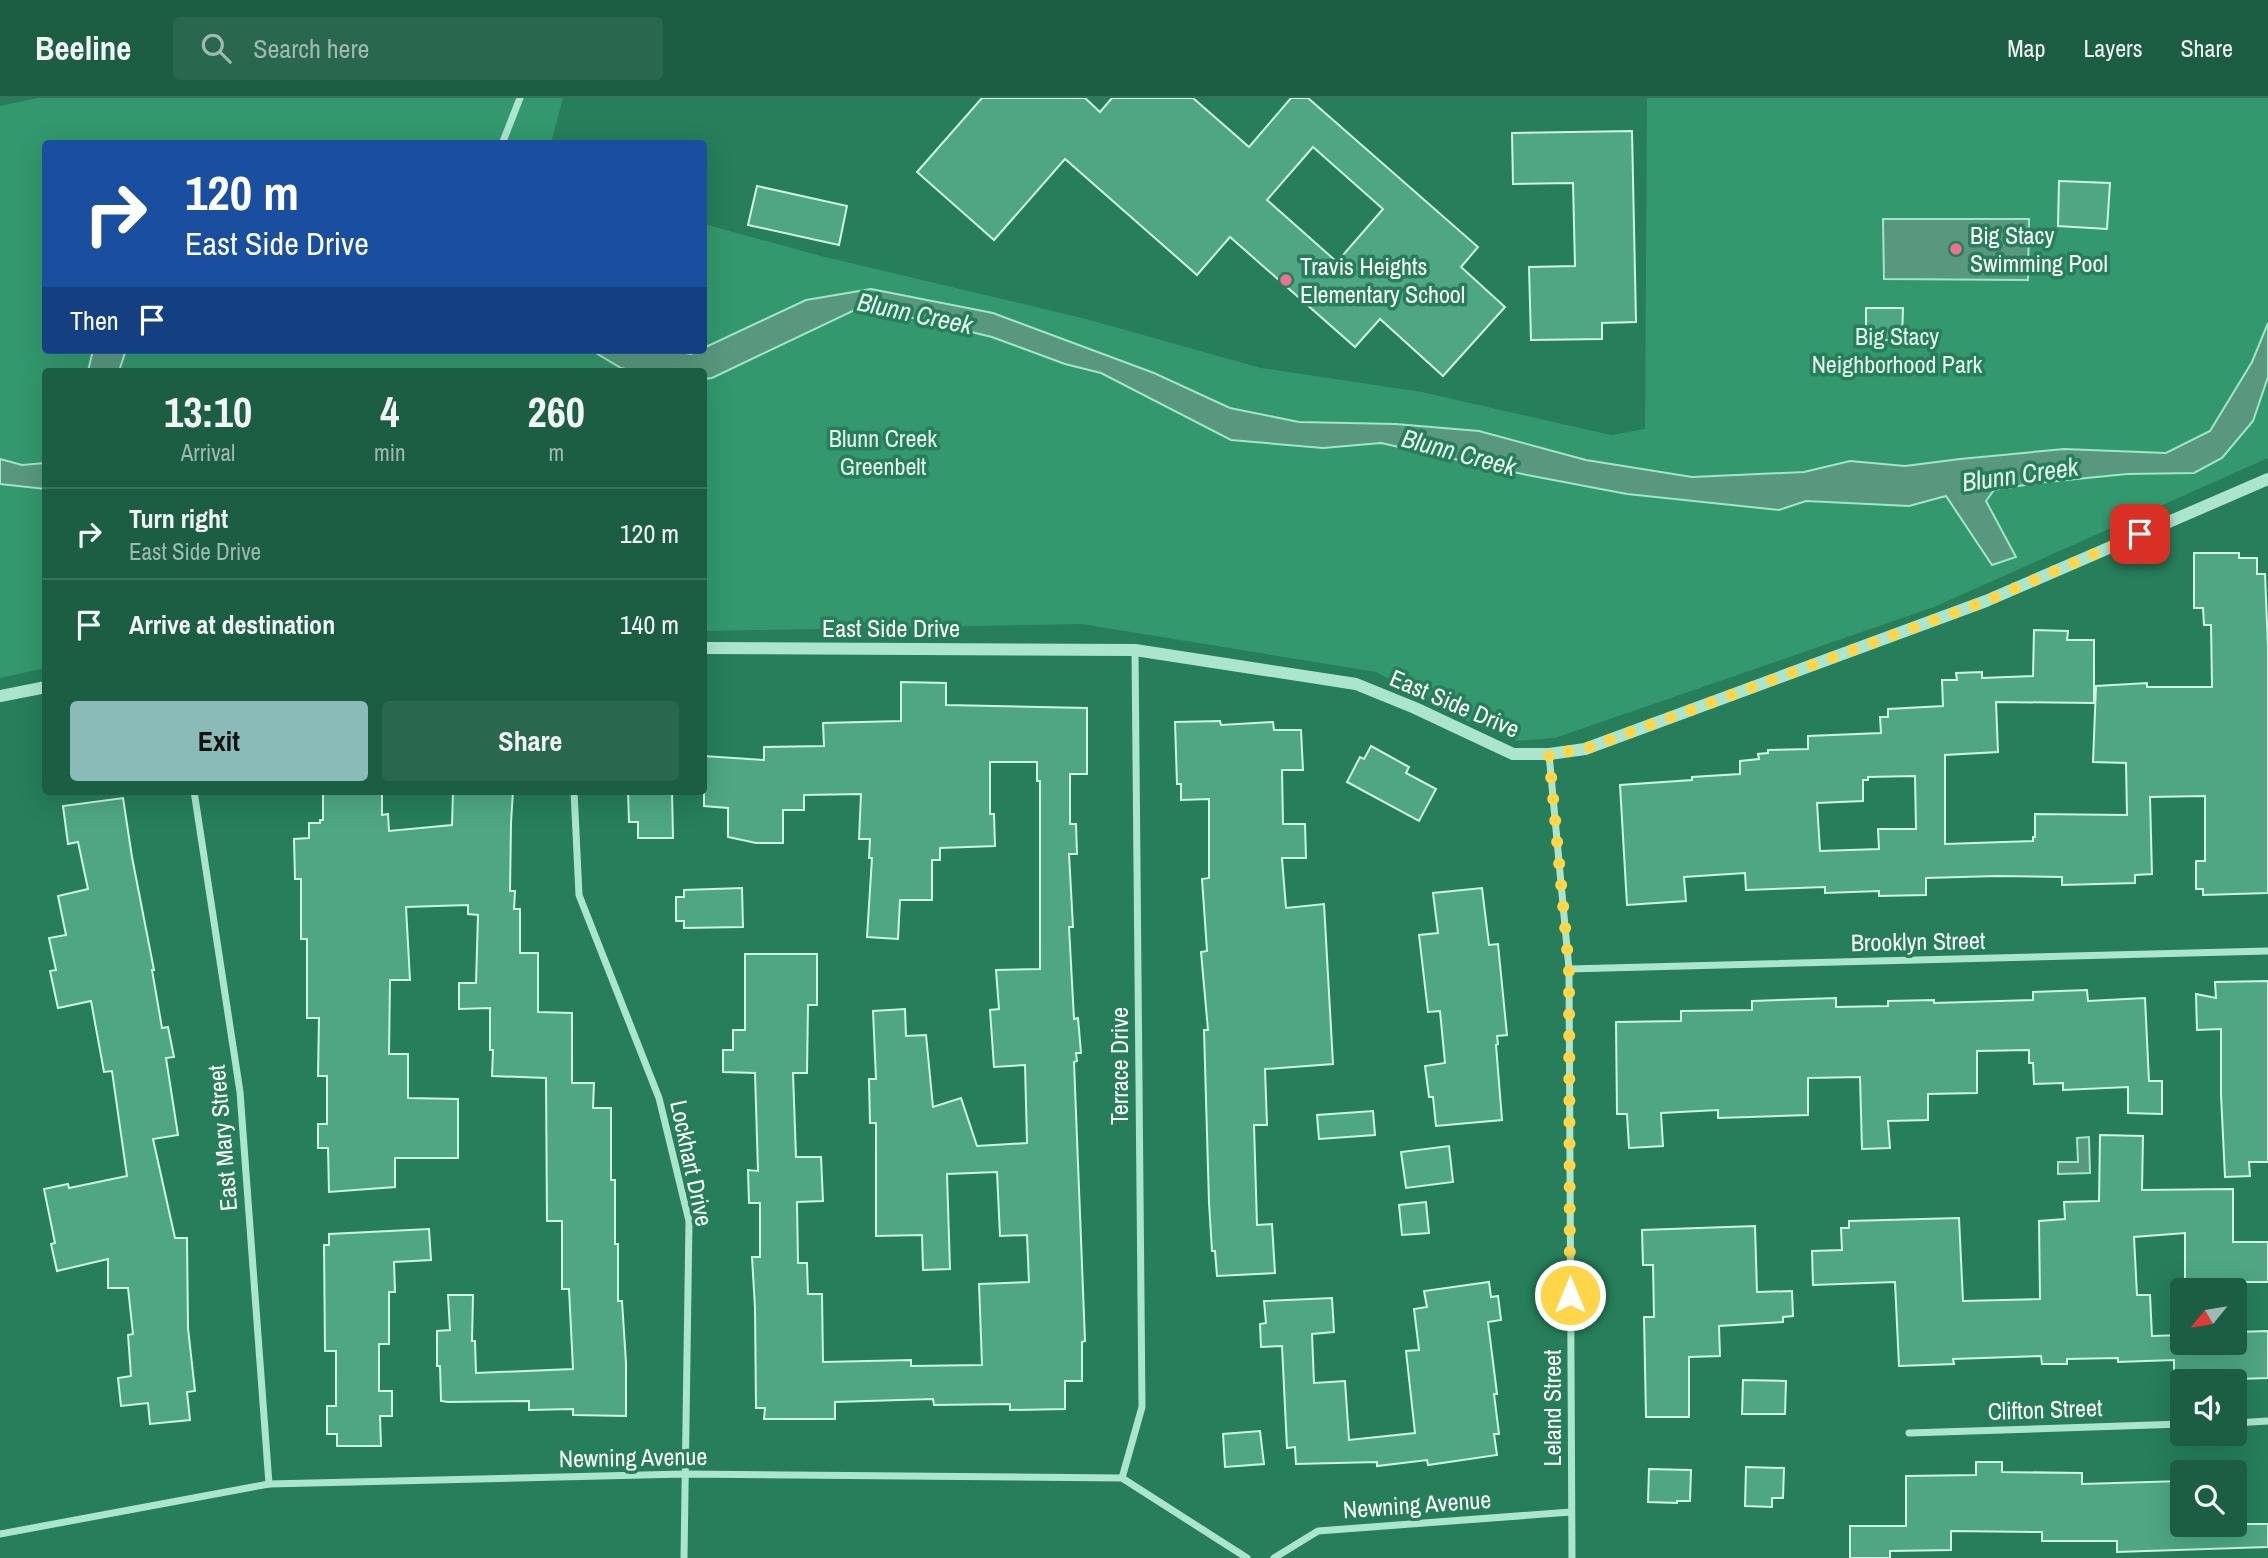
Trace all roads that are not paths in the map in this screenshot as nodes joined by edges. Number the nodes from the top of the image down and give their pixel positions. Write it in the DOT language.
graph roads {
  1 [pos="520,98"];
  2 [pos="504,140"];
  3 [pos="2268,479"];
  4 [pos="707,648"];
  5 [pos="1135,650"];
  6 [pos="42,688"];
  7 [pos="0,696"];
  8 [pos="1549,754"];
  9 [pos="195,795"];
  10 [pos="573,795"];
  11 [pos="2268,951"];
  12 [pos="1569,969"];
  13 [pos="2268,1422"];
  14 [pos="2247,1423"];
  15 [pos="2170,1424"];
  16 [pos="1909,1433"];
  17 [pos="684,1474"];
  18 [pos="1122,1478"];
  19 [pos="269,1484"];
  20 [pos="1571,1512"];
  21 [pos="0,1534"];
  22 [pos="684,1558"];
  23 [pos="1247,1558"];
  24 [pos="1274,1558"];
  25 [pos="1572,1558"];
  1 -- 2 [label="street"];
  3 -- 8 [label="street, East Side Drive"];
  4 -- 5 [label="street, East Side Drive"];
  5 -- 8 [label="street, East Side Drive"];
  5 -- 18 [label="street, Terrace Drive"];
  6 -- 7 [label="street"];
  8 -- 12 [label="street, Leland Street"];
  9 -- 19 [label="street, East Mary Street"];
  10 -- 17 [label="street, Lockhart Drive"];
  11 -- 12 [label="street, Brooklyn Street"];
  12 -- 20 [label="street, Leland Street"];
  13 -- 14 [label="street"];
  15 -- 16 [label="street, Clifton Street"];
  17 -- 18 [label="street, Newning Avenue"];
  17 -- 19 [label="street, Newning Avenue"];
  17 -- 22 [label="street, Lockhart Drive"];
  18 -- 23 [label="street"];
  19 -- 21 [label="street, Newning Avenue"];
  20 -- 24 [label="street, Newning Avenue"];
  20 -- 25 [label="street, Leland Street"];
}
